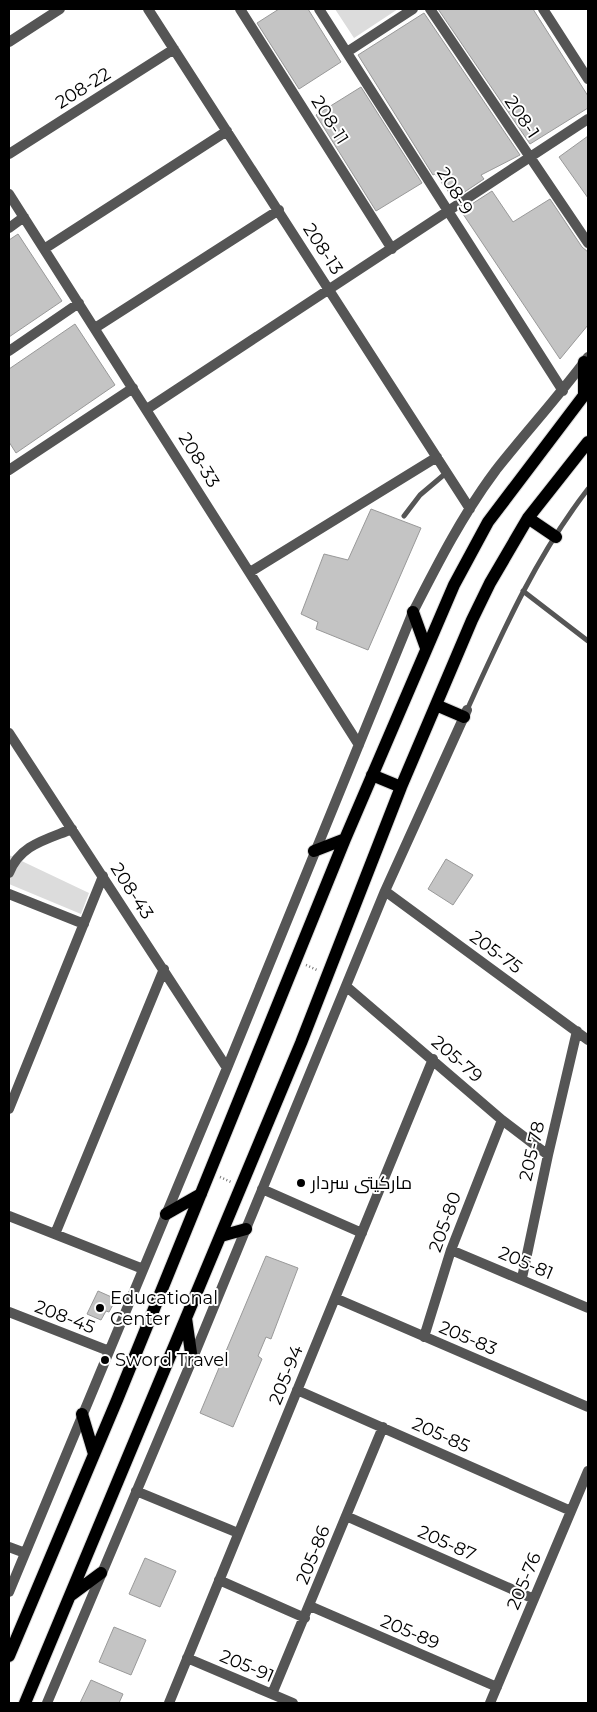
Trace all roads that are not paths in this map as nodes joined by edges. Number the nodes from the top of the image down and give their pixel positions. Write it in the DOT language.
graph roads {
  1 [pos="60,9"];
  2 [pos="148,9"];
  3 [pos="240,9"];
  4 [pos="319,9"];
  5 [pos="413,9"];
  6 [pos="430,9"];
  7 [pos="543,9"];
  8 [pos="9,42"];
  9 [pos="174,50"];
  10 [pos="347,52"];
  11 [pos="588,79"];
  12 [pos="588,119"];
  13 [pos="227,131"];
  14 [pos="9,154"];
  15 [pos="530,158"];
  16 [pos="9,194"];
  17 [pos="278,210"];
  18 [pos="448,212"];
  19 [pos="24,217"];
  20 [pos="9,228"];
  21 [pos="588,244"];
  22 [pos="44,249"];
  23 [pos="392,249"];
  24 [pos="330,289"];
  25 [pos="79,303"];
  26 [pos="95,328"];
  27 [pos="9,351"];
  28 [pos="586,360"];
  29 [pos="133,388"];
  30 [pos="563,391"];
  31 [pos="586,392"];
  32 [pos="147,409"];
  33 [pos="588,442"];
  34 [pos="437,457"];
  35 [pos="9,470"];
  36 [pos="447,473"];
  37 [pos="588,490"];
  38 [pos="470,509"];
  39 [pos="404,516"];
  40 [pos="528,518"];
  41 [pos="556,537"];
  42 [pos="250,572"];
  43 [pos="523,591"];
  44 [pos="414,612"];
  45 [pos="588,641"];
  46 [pos="426,648"];
  47 [pos="436,705"];
  48 [pos="466,714"];
  49 [pos="9,733"];
  50 [pos="360,745"];
  51 [pos="372,775"];
  52 [pos="401,788"];
  53 [pos="72,829"];
  54 [pos="345,839"];
  55 [pos="314,851"];
  56 [pos="9,873"];
  57 [pos="103,876"];
  58 [pos="385,891"];
  59 [pos="9,894"];
  60 [pos="84,924"];
  61 [pos="164,969"];
  62 [pos="347,987"];
  63 [pos="577,1031"];
  64 [pos="588,1040"];
  65 [pos="433,1059"];
  66 [pos="227,1068"];
  67 [pos="9,1109"];
  68 [pos="502,1120"];
  69 [pos="548,1155"];
  70 [pos="262,1189"];
  71 [pos="201,1194"];
  72 [pos="166,1214"];
  73 [pos="9,1216"];
  74 [pos="246,1229"];
  75 [pos="362,1233"];
  76 [pos="55,1234"];
  77 [pos="221,1236"];
  78 [pos="451,1250"];
  79 [pos="143,1269"];
  80 [pos="522,1278"];
  81 [pos="335,1298"];
  82 [pos="588,1308"];
  83 [pos="9,1312"];
  84 [pos="186,1318"];
  85 [pos="424,1337"];
  86 [pos="109,1351"];
  87 [pos="192,1360"];
  88 [pos="297,1390"];
  89 [pos="588,1407"];
  90 [pos="82,1414"];
  91 [pos="383,1427"];
  92 [pos="94,1454"];
  93 [pos="588,1472"];
  94 [pos="136,1491"];
  95 [pos="571,1512"];
  96 [pos="346,1516"];
  97 [pos="238,1533"];
  98 [pos="9,1547"];
  99 [pos="25,1554"];
  100 [pos="101,1573"];
  101 [pos="219,1580"];
  102 [pos="9,1592"];
  103 [pos="70,1596"];
  104 [pos="534,1599"];
  105 [pos="310,1606"];
  106 [pos="305,1618"];
  107 [pos="12,1638"];
  108 [pos="9,1656"];
  109 [pos="187,1658"];
  110 [pos="497,1687"];
  111 [pos="272,1694"];
  112 [pos="25,1703"];
  113 [pos="47,1703"];
  114 [pos="168,1703"];
  115 [pos="293,1703"];
  116 [pos="490,1703"];
  1 -- 8 [label="street"];
  2 -- 9 [label="street, 208-13"];
  3 -- 23 [label="street, 208-11"];
  4 -- 10 [label="street, 208-9"];
  5 -- 10 [label="street"];
  6 -- 15 [label="street, 208-1"];
  7 -- 11 [label="street"];
  9 -- 13 [label="street, 208-13"];
  9 -- 14 [label="street, 208-22"];
  10 -- 18 [label="street, 208-9"];
  12 -- 15 [label="street"];
  13 -- 17 [label="street, 208-13"];
  13 -- 22 [label="street"];
  15 -- 18 [label="street"];
  15 -- 21 [label="street, 208-1"];
  16 -- 19 [label="street, 208-33"];
  17 -- 24 [label="street, 208-13"];
  17 -- 26 [label="street"];
  18 -- 23 [label="street"];
  18 -- 30 [label="street, 208-9"];
  19 -- 20 [label="street"];
  19 -- 22 [label="street, 208-33"];
  22 -- 25 [label="street, 208-33"];
  23 -- 24 [label="street"];
  24 -- 32 [label="street"];
  24 -- 34 [label="street, 208-13"];
  25 -- 26 [label="street, 208-33"];
  25 -- 27 [label="street"];
  26 -- 29 [label="street, 208-33"];
  28 -- 30 [label="street"];
  28 -- 31 [label="main road"];
  29 -- 32 [label="street, 208-33"];
  29 -- 35 [label="street"];
  30 -- 38 [label="street"];
  31 -- 46 [label="main road"];
  32 -- 42 [label="street, 208-33"];
  33 -- 40 [label="main road"];
  34 -- 36 [label="street, 208-13"];
  34 -- 42 [label="street"];
  36 -- 38 [label="street, 208-13"];
  36 -- 39 [label="lane"];
  37 -- 41 [label="lane"];
  38 -- 44 [label="street"];
  40 -- 41 [label="main road"];
  40 -- 47 [label="main road"];
  41 -- 43 [label="lane"];
  42 -- 50 [label="street, 208-33"];
  43 -- 45 [label="lane"];
  43 -- 48 [label="lane"];
  44 -- 46 [label="main road"];
  44 -- 50 [label="street"];
  46 -- 51 [label="main road"];
  47 -- 48 [label="main road"];
  47 -- 52 [label="main road"];
  48 -- 58 [label="street"];
  49 -- 53 [label="street, 208-43"];
  50 -- 55 [label="street"];
  51 -- 52 [label="main road"];
  51 -- 54 [label="main road"];
  52 -- 77 [label="main road"];
  53 -- 56 [label="street"];
  53 -- 57 [label="street, 208-43"];
  54 -- 55 [label="main road"];
  54 -- 71 [label="main road"];
  55 -- 66 [label="street"];
  57 -- 60 [label="street"];
  57 -- 61 [label="street, 208-43"];
  58 -- 62 [label="street"];
  58 -- 63 [label="street, 205-75"];
  59 -- 60 [label="street"];
  60 -- 67 [label="street"];
  61 -- 66 [label="street, 208-43"];
  61 -- 76 [label="street"];
  62 -- 65 [label="street, 205-79"];
  62 -- 70 [label="street"];
  63 -- 64 [label="street, 205-75"];
  63 -- 69 [label="street, 205-78"];
  65 -- 68 [label="street, 205-79"];
  65 -- 75 [label="street, 205-94"];
  66 -- 72 [label="street"];
  68 -- 69 [label="street, 205-79"];
  68 -- 78 [label="street, 205-80"];
  69 -- 80 [label="street, 205-78"];
  70 -- 74 [label="street"];
  70 -- 75 [label="street"];
  71 -- 72 [label="main road"];
  71 -- 92 [label="main road"];
  72 -- 79 [label="street"];
  73 -- 76 [label="street"];
  74 -- 77 [label="main road"];
  74 -- 87 [label="street"];
  75 -- 81 [label="street, 205-94"];
  76 -- 79 [label="street"];
  77 -- 84 [label="main road"];
  78 -- 80 [label="street, 205-81"];
  78 -- 85 [label="street, 205-80"];
  79 -- 86 [label="street"];
  80 -- 82 [label="street, 205-81"];
  81 -- 85 [label="street, 205-83"];
  81 -- 88 [label="street, 205-94"];
  83 -- 86 [label="street, 208-45"];
  84 -- 87 [label="main road"];
  84 -- 103 [label="main road"];
  85 -- 89 [label="street, 205-83"];
  86 -- 90 [label="street"];
  87 -- 94 [label="street"];
  88 -- 91 [label="street, 205-85"];
  88 -- 97 [label="street, 205-94"];
  90 -- 92 [label="main road"];
  90 -- 99 [label="street"];
  91 -- 95 [label="street, 205-85"];
  91 -- 96 [label="street, 205-86"];
  92 -- 107 [label="main road"];
  93 -- 95 [label="street, 205-76"];
  94 -- 97 [label="street"];
  94 -- 100 [label="street"];
  95 -- 104 [label="street, 205-76"];
  96 -- 104 [label="street, 205-87"];
  96 -- 105 [label="street, 205-86"];
  97 -- 101 [label="street, 205-94"];
  98 -- 99 [label="street"];
  99 -- 102 [label="street"];
  100 -- 103 [label="main road"];
  100 -- 113 [label="street"];
  101 -- 106 [label="street"];
  101 -- 109 [label="street, 205-94"];
  103 -- 112 [label="main road"];
  104 -- 110 [label="street, 205-76"];
  105 -- 106 [label="street, 205-86"];
  105 -- 110 [label="street, 205-89"];
  106 -- 111 [label="street, 205-86"];
  107 -- 108 [label="main road"];
  109 -- 111 [label="street, 205-91"];
  109 -- 114 [label="street, 205-94"];
  110 -- 116 [label="street, 205-76"];
  111 -- 115 [label="street, 205-91"];
}
